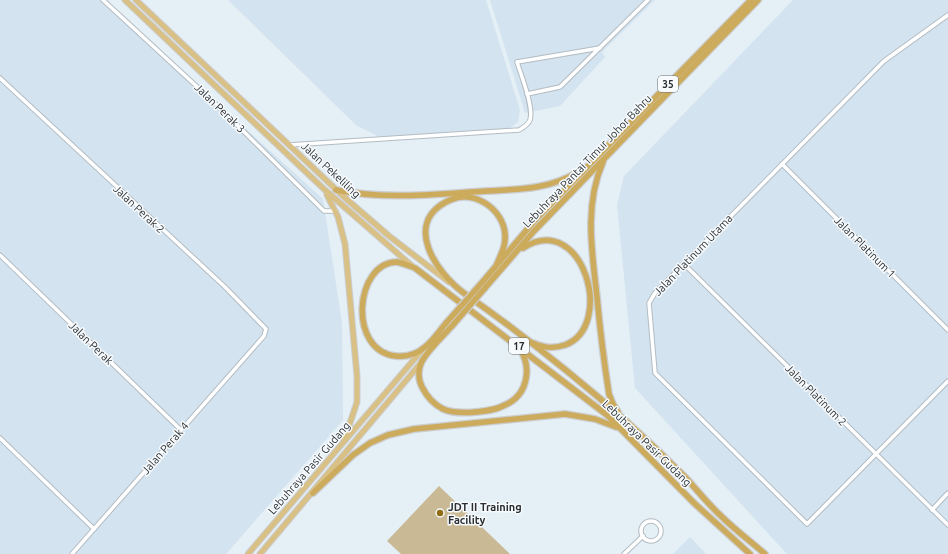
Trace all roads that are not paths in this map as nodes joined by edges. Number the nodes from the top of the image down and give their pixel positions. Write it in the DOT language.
graph roads {
  1 [pos="103,0"];
  2 [pos="125,0"];
  3 [pos="136,0"];
  4 [pos="648,0"];
  5 [pos="751,0"];
  6 [pos="758,0"];
  7 [pos="948,15"];
  8 [pos="600,48"];
  9 [pos="0,78"];
  10 [pos="527,94"];
  11 [pos="288,145"];
  12 [pos="604,158"];
  13 [pos="782,164"];
  14 [pos="586,168"];
  15 [pos="325,190"];
  16 [pos="336,190"];
  17 [pos="336,211"];
  18 [pos="0,255"];
  19 [pos="514,255"];
  20 [pos="497,264"];
  21 [pos="684,264"];
  22 [pos="415,268"];
  23 [pos="453,285"];
  24 [pos="482,287"];
  25 [pos="449,324"];
  26 [pos="948,330"];
  27 [pos="526,339"];
  28 [pos="260,342"];
  29 [pos="518,345"];
  30 [pos="425,347"];
  31 [pos="422,361"];
  32 [pos="948,381"];
  33 [pos="627,422"];
  34 [pos="620,428"];
  35 [pos="181,430"];
  36 [pos="0,438"];
  37 [pos="342,445"];
  38 [pos="876,455"];
  39 [pos="313,493"];
  40 [pos="948,493"];
  41 [pos="932,510"];
  42 [pos="948,525"];
  43 [pos="94,529"];
  44 [pos="642,536"];
  45 [pos="72,554"];
  46 [pos="248,554"];
  47 [pos="260,554"];
  48 [pos="624,554"];
  49 [pos="750,554"];
  50 [pos="765,554"];
  1 -- 17 [label="street, Jalan Perak 3"];
  2 -- 15 [label="main road, Jalan Pekeliling"];
  3 -- 11 [label="main road, Jalan Pekeliling"];
  4 -- 8 [label="street"];
  5 -- 14 [label="highway, Lebuhraya Pantai Timur Johor Bahru / 35"];
  6 -- 12 [label="highway, Lebuhraya Pantai Timur Johor Bahru / 35"];
  7 -- 13 [label="street, Jalan Platinum Utama"];
  8 -- 10 [label="street"];
  8 -- 10 [label="street"];
  9 -- 28 [label="street, Jalan Perak 2"];
  10 -- 11 [label="street"];
  11 -- 16 [label="main road, Jalan Pekeliling"];
  12 -- 19 [label="highway, Lebuhraya Pantai Timur Johor Bahru / 35"];
  12 -- 33 [label="highway"];
  13 -- 21 [label="street, Jalan Platinum Utama"];
  13 -- 26 [label="street, Jalan Platinum 1"];
  14 -- 16 [label="highway"];
  14 -- 20 [label="highway, Lebuhraya Pantai Timur Johor Bahru / 35"];
  15 -- 17 [label="main road"];
  15 -- 22 [label="main road, Jalan Pekeliling"];
  16 -- 23 [label="main road, Jalan Pekeliling / 17"];
  17 -- 37 [label="main road"];
  18 -- 35 [label="street, Jalan Perak"];
  19 -- 24 [label="highway, Lebuhraya Pantai Timur Johor Bahru"];
  19 -- 27 [label="highway"];
  20 -- 23 [label="highway"];
  20 -- 24 [label="highway, Lebuhraya Pantai Timur Johor Bahru"];
  21 -- 38 [label="street, Jalan Platinum 2"];
  21 -- 38 [label="street, Jalan Platinum Utama"];
  22 -- 29 [label="highway, Lebuhraya Pasir Gudang / 17"];
  22 -- 30 [label="highway"];
  23 -- 27 [label="highway, Jalan Pekeliling / 17"];
  24 -- 25 [label="highway, Lebuhraya Pasir Gudang, bridge"];
  25 -- 30 [label="highway, Lebuhraya Pasir Gudang"];
  25 -- 31 [label="highway, Lebuhraya Pasir Gudang"];
  27 -- 33 [label="highway, Lebuhraya Pasir Gudang / 17"];
  28 -- 35 [label="street, Jalan Perak 4"];
  29 -- 31 [label="highway"];
  29 -- 34 [label="highway, Lebuhraya Pasir Gudang / 17"];
  30 -- 37 [label="main road, Lebuhraya Pasir Gudang"];
  31 -- 39 [label="main road, Lebuhraya Pasir Gudang"];
  32 -- 38 [label="street"];
  33 -- 50 [label="highway, Lebuhraya Pasir Gudang / 17"];
  34 -- 39 [label="highway"];
  34 -- 49 [label="highway, Lebuhraya Pasir Gudang / 17"];
  35 -- 43 [label="street, Jalan Perak 4"];
  36 -- 43 [label="street"];
  37 -- 46 [label="main road, Lebuhraya Pasir Gudang"];
  38 -- 41 [label="street, Jalan Platinum 2"];
  39 -- 47 [label="main road, Lebuhraya Pasir Gudang"];
  40 -- 41 [label="street"];
  41 -- 42 [label="street, Jalan Platinum 2"];
  43 -- 45 [label="street, Jalan Perak 4"];
  44 -- 44 [label="street"];
  44 -- 48 [label="street"];
}
